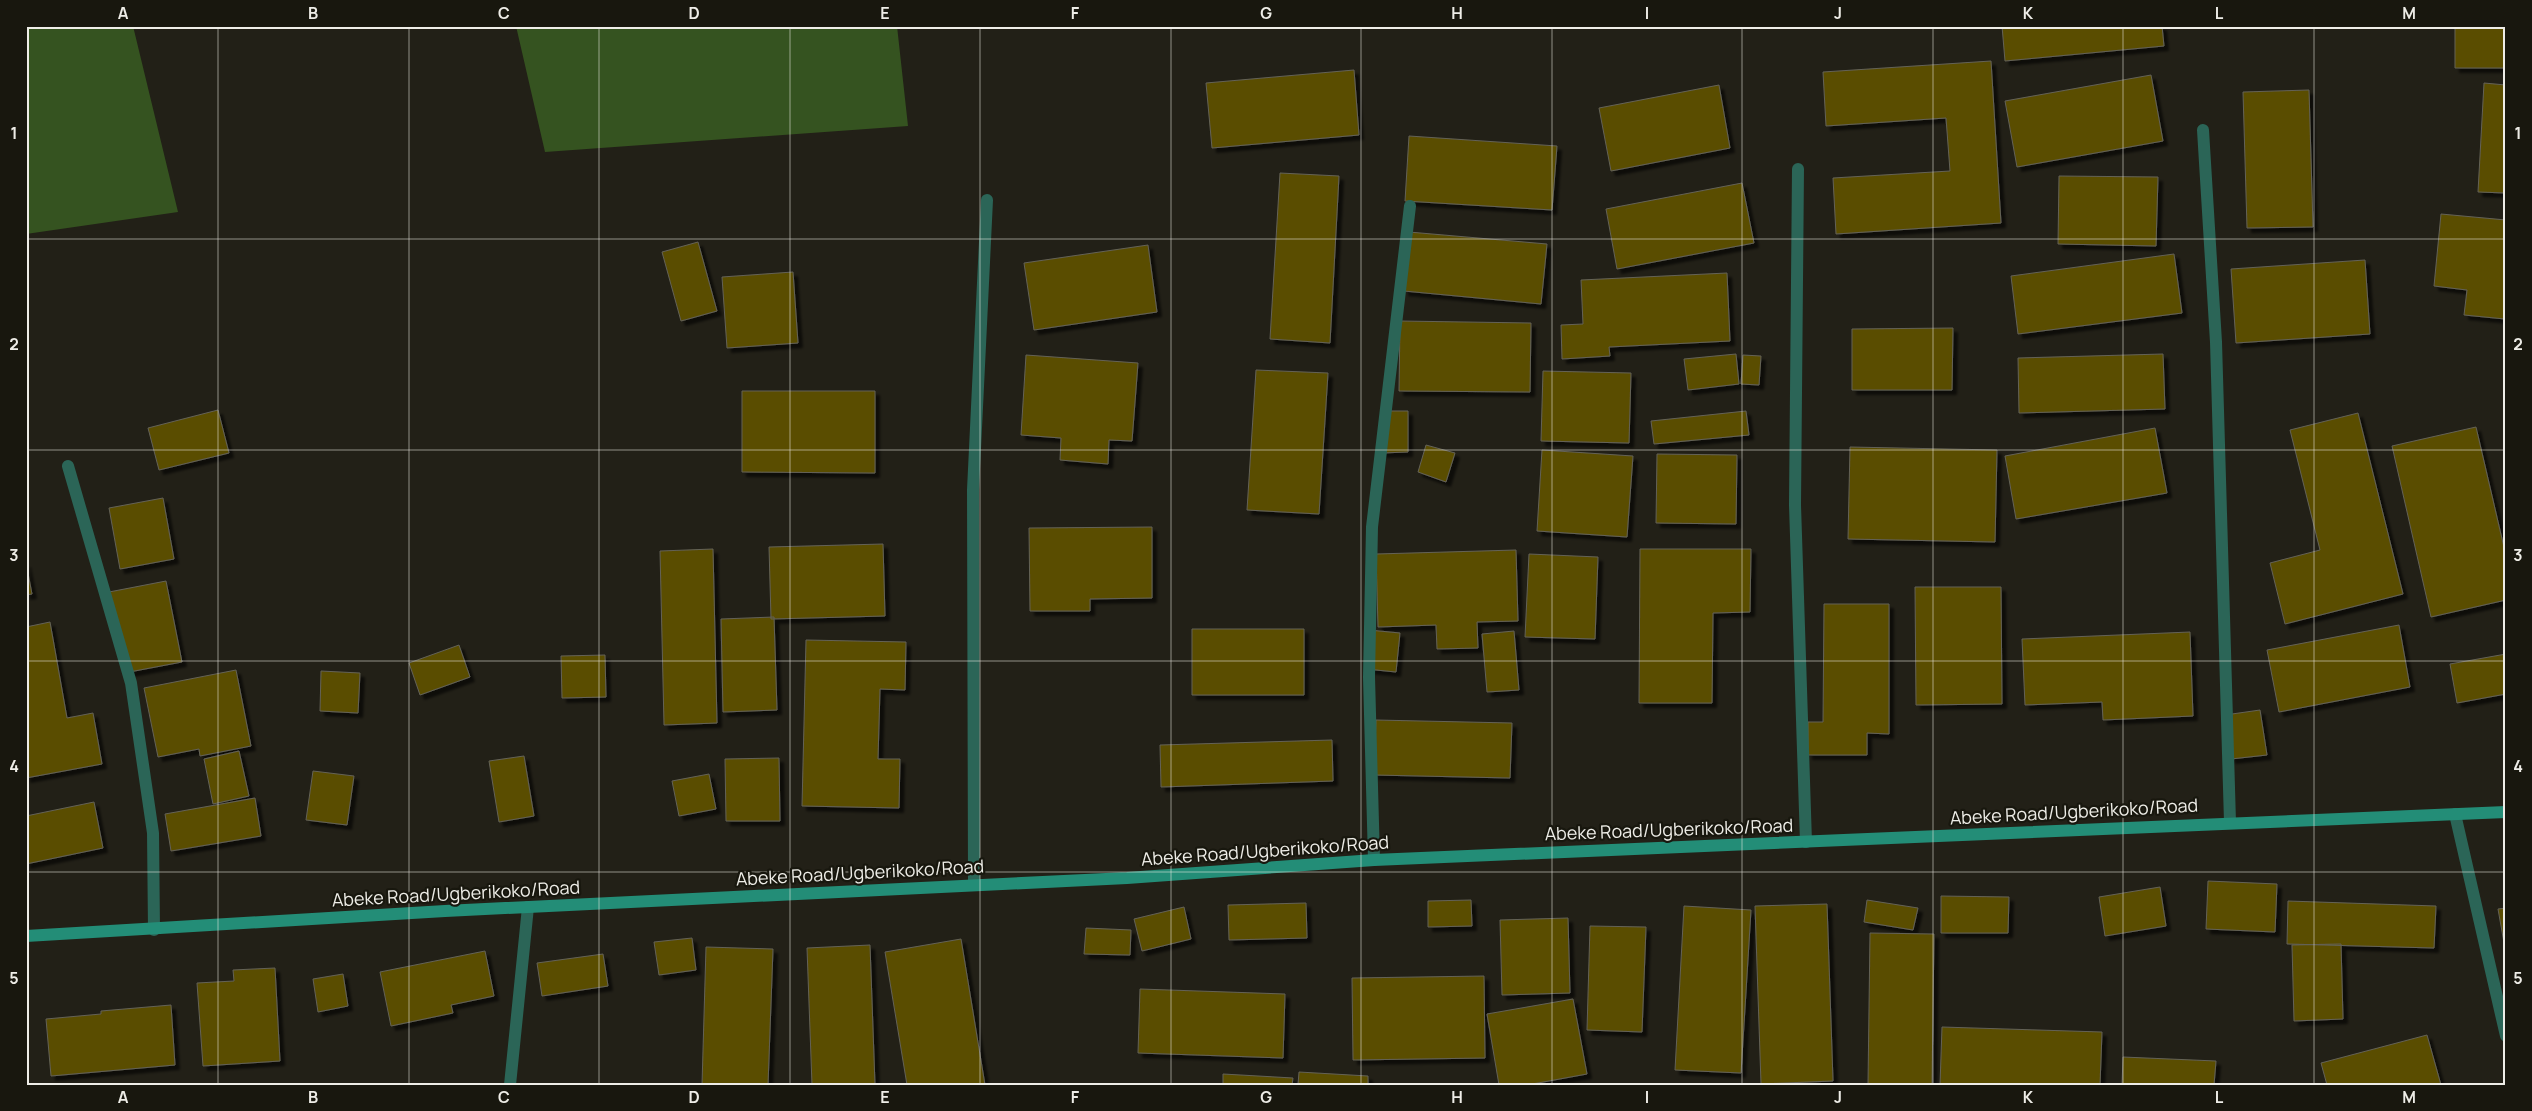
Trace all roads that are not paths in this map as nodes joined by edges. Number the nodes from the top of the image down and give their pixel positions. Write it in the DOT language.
graph roads {
  1 [pos="2203,130"];
  2 [pos="1798,169"];
  3 [pos="988,200"];
  4 [pos="1410,206"];
  5 [pos="68,466"];
  6 [pos="2506,812"];
  7 [pos="2456,814"];
  8 [pos="2230,822"];
  9 [pos="1806,842"];
  10 [pos="1374,860"];
  11 [pos="974,884"];
  12 [pos="528,906"];
  13 [pos="154,930"];
  14 [pos="26,936"];
  15 [pos="2506,1036"];
  16 [pos="510,1085"];
  1 -- 8 [label="street"];
  2 -- 9 [label="street"];
  3 -- 11 [label="street"];
  4 -- 10 [label="street"];
  5 -- 13 [label="street"];
  6 -- 7 [label="street, Abeke Road/Ugberikoko/Road"];
  7 -- 8 [label="street, Abeke Road/Ugberikoko/Road"];
  7 -- 15 [label="street"];
  8 -- 9 [label="street, Abeke Road/Ugberikoko/Road"];
  9 -- 10 [label="street, Abeke Road/Ugberikoko/Road"];
  10 -- 11 [label="street, Abeke Road/Ugberikoko/Road"];
  11 -- 12 [label="street, Abeke Road/Ugberikoko/Road"];
  12 -- 13 [label="street, Abeke Road/Ugberikoko/Road"];
  12 -- 16 [label="street"];
  13 -- 14 [label="street, Abeke Road/Ugberikoko/Road"];
}
